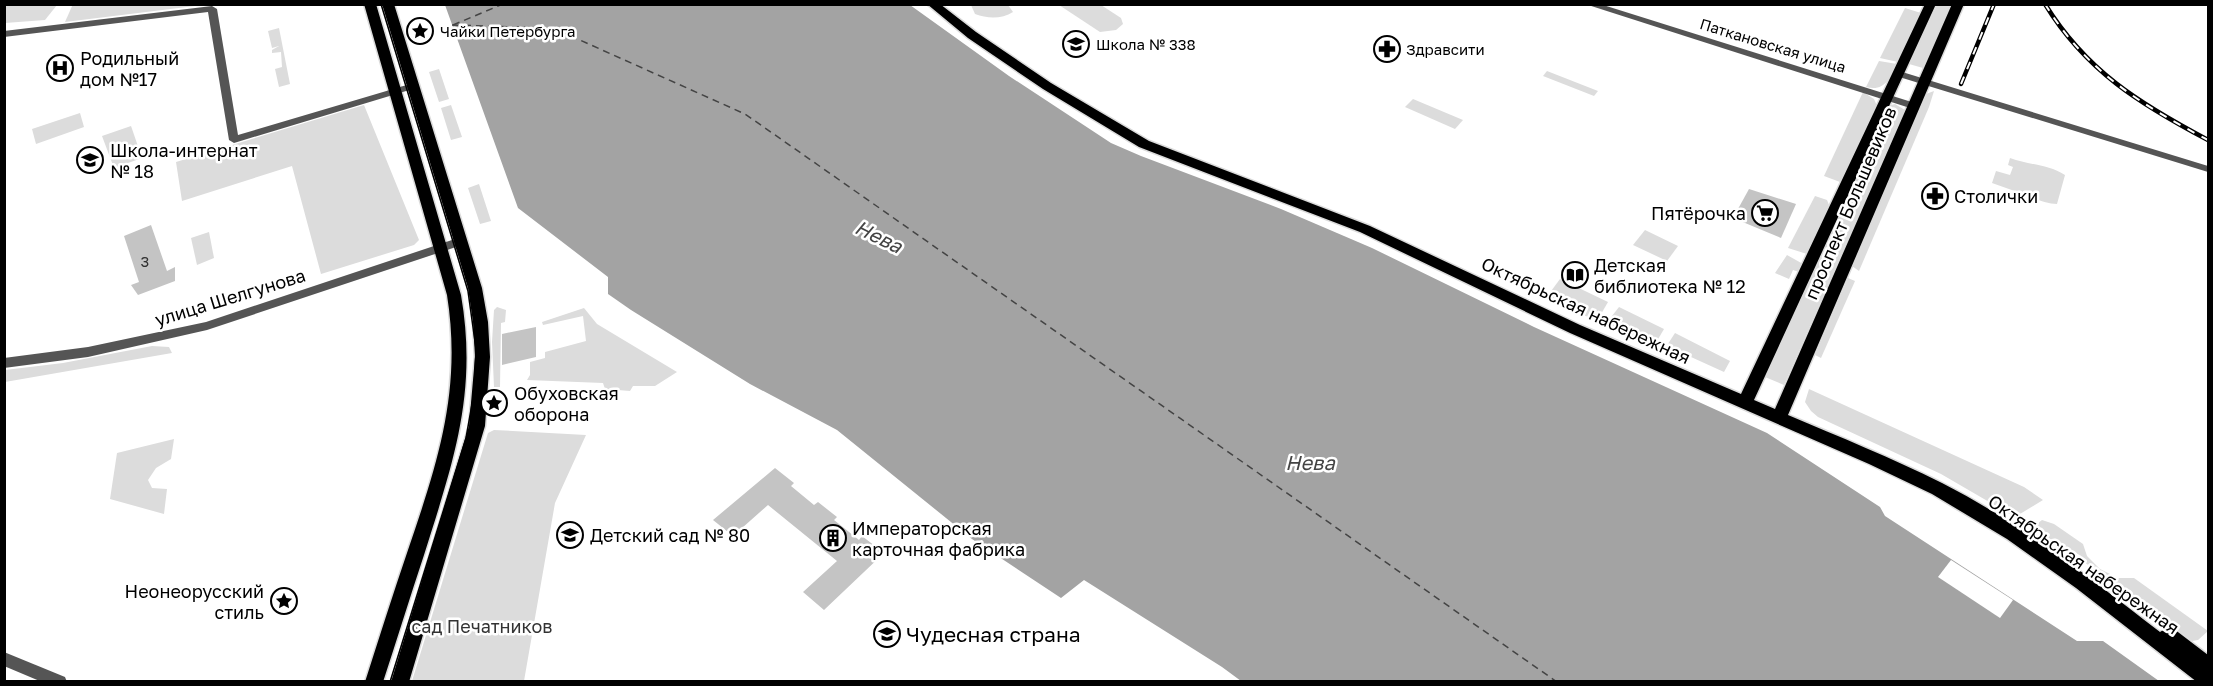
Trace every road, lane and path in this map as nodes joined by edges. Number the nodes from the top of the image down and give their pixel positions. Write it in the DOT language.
graph roads {
  1 [pos="370,4"];
  2 [pos="388,4"];
  3 [pos="932,4"];
  4 [pos="944,4"];
  5 [pos="1589,4"];
  6 [pos="1931,4"];
  7 [pos="1958,4"];
  8 [pos="4,34"];
  9 [pos="1899,74"];
  10 [pos="1924,82"];
  11 [pos="413,86"];
  12 [pos="395,91"];
  13 [pos="1888,97"];
  14 [pos="1914,106"];
  15 [pos="2208,169"];
  16 [pos="461,241"];
  17 [pos="441,248"];
  18 [pos="4,363"];
  19 [pos="1747,399"];
  20 [pos="1781,414"];
  21 [pos="4,659"];
  22 [pos="2208,666"];
  23 [pos="2208,679"];
  24 [pos="60,681"];
  25 [pos="374,681"];
  26 [pos="400,681"];
  1 -- 12 [label="main road"];
  2 -- 11 [label="main road"];
  3 -- 19 [label="main road, Октябрьская набережная"];
  4 -- 19 [label="main road, Октябрьская набережная"];
  5 -- 13 [label="street, Паткановская улица"];
  6 -- 9 [label="main road, проспект Большевиков"];
  7 -- 10 [label="main road, проспект Большевиков"];
  8 -- 12 [label="street"];
  9 -- 10 [label="street"];
  9 -- 13 [label="main road, проспект Большевиков"];
  10 -- 14 [label="main road, проспект Большевиков"];
  10 -- 15 [label="street"];
  11 -- 12 [label="street"];
  11 -- 16 [label="main road"];
  12 -- 17 [label="main road"];
  13 -- 14 [label="street, Паткановская улица"];
  13 -- 19 [label="main road, проспект Большевиков"];
  14 -- 20 [label="main road, проспект Большевиков"];
  16 -- 17 [label="street, улица Шелгунова"];
  16 -- 26 [label="main road"];
  17 -- 18 [label="street, улица Шелгунова"];
  17 -- 25 [label="main road"];
  19 -- 20 [label="main road, Октябрьская набережная"];
  20 -- 22 [label="main road, Октябрьская набережная"];
  20 -- 23 [label="main road, Октябрьская набережная"];
  21 -- 24 [label="street"];
}
